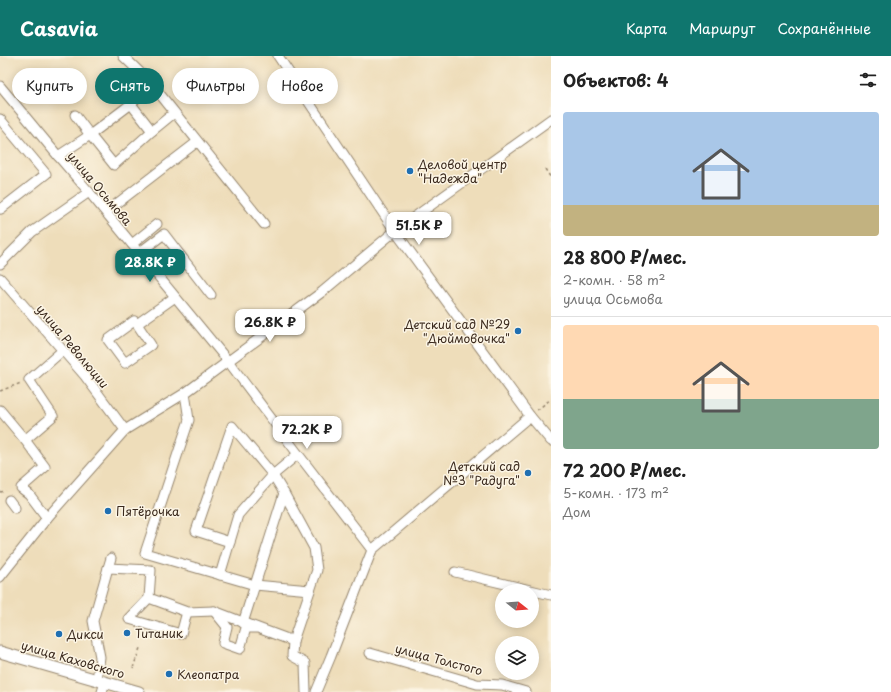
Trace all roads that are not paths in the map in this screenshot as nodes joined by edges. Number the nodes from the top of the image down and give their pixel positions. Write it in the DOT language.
graph roads {
  1 [pos="123,56"];
  2 [pos="278,56"];
  3 [pos="135,68"];
  4 [pos="0,86"];
  5 [pos="3,97"];
  6 [pos="164,100"];
  7 [pos="131,104"];
  8 [pos="174,113"];
  9 [pos="74,115"];
  10 [pos="0,119"];
  11 [pos="551,119"];
  12 [pos="152,131"];
  13 [pos="90,135"];
  14 [pos="197,142"];
  15 [pos="58,156"];
  16 [pos="89,192"];
  17 [pos="0,208"];
  18 [pos="106,212"];
  19 [pos="157,224"];
  20 [pos="264,224"];
  21 [pos="395,231"];
  22 [pos="132,244"];
  23 [pos="139,253"];
  24 [pos="0,264"];
  25 [pos="0,278"];
  26 [pos="211,295"];
  27 [pos="175,297"];
  28 [pos="137,324"];
  29 [pos="62,351"];
  30 [pos="228,361"];
  31 [pos="185,393"];
  32 [pos="0,410"];
  33 [pos="530,416"];
  34 [pos="125,430"];
  35 [pos="25,440"];
  36 [pos="551,441"];
  37 [pos="298,454"];
  38 [pos="273,475"];
  39 [pos="284,493"];
  40 [pos="9,500"];
  41 [pos="15,508"];
  42 [pos="48,518"];
  43 [pos="230,542"];
  44 [pos="372,550"];
  45 [pos="112,558"];
  46 [pos="108,568"];
  47 [pos="455,572"];
  48 [pos="220,575"];
  49 [pos="0,577"];
  50 [pos="255,585"];
  51 [pos="310,590"];
  52 [pos="551,595"];
  53 [pos="149,598"];
  54 [pos="214,611"];
  55 [pos="187,612"];
  56 [pos="243,622"];
  57 [pos="258,628"];
  58 [pos="293,641"];
  59 [pos="0,652"];
  60 [pos="370,653"];
  61 [pos="101,685"];
  62 [pos="139,692"];
  63 [pos="306,692"];
  64 [pos="316,692"];
  65 [pos="526,692"];
  1 -- 3 [label="street"];
  2 -- 21 [label="street"];
  4 -- 5 [label="street, улица Осьмова"];
  5 -- 15 [label="street, улица Осьмова"];
  6 -- 8 [label="street"];
  7 -- 12 [label="street"];
  7 -- 13 [label="street"];
  8 -- 12 [label="street"];
  8 -- 14 [label="street"];
  9 -- 13 [label="street"];
  10 -- 17 [label="street"];
  11 -- 21 [label="street"];
  12 -- 13 [label="street"];
  13 -- 15 [label="street"];
  14 -- 18 [label="street"];
  14 -- 20 [label="street"];
  15 -- 16 [label="street, улица Осьмова"];
  16 -- 18 [label="street, улица Осьмова"];
  16 -- 24 [label="street"];
  18 -- 22 [label="street, улица Осьмова"];
  19 -- 22 [label="street"];
  21 -- 30 [label="street"];
  21 -- 33 [label="street"];
  22 -- 23 [label="street, улица Осьмова"];
  23 -- 26 [label="street"];
  23 -- 27 [label="street, улица Осьмова"];
  25 -- 29 [label="street, улица Революции"];
  27 -- 28 [label="street"];
  27 -- 30 [label="street, улица Осьмова"];
  28 -- 28 [label="street"];
  29 -- 34 [label="street, улица Революции"];
  29 -- 35 [label="street"];
  30 -- 31 [label="street"];
  30 -- 37 [label="street, улица Осьмова"];
  31 -- 34 [label="street"];
  31 -- 48 [label="street"];
  32 -- 35 [label="street"];
  33 -- 36 [label="street"];
  33 -- 44 [label="street"];
  34 -- 42 [label="street"];
  35 -- 42 [label="street"];
  37 -- 38 [label="street"];
  37 -- 44 [label="street, улица Осьмова"];
  38 -- 39 [label="street"];
  38 -- 43 [label="street"];
  38 -- 43 [label="street"];
  39 -- 50 [label="street"];
  39 -- 51 [label="street"];
  40 -- 41 [label="street"];
  42 -- 49 [label="street"];
  43 -- 48 [label="street"];
  44 -- 64 [label="street"];
  45 -- 46 [label="street"];
  46 -- 53 [label="street"];
  46 -- 61 [label="street"];
  47 -- 52 [label="street"];
  48 -- 50 [label="street"];
  50 -- 51 [label="street"];
  50 -- 56 [label="street"];
  51 -- 58 [label="street"];
  53 -- 55 [label="street"];
  53 -- 55 [label="street"];
  54 -- 55 [label="street"];
  54 -- 56 [label="street"];
  54 -- 57 [label="street"];
  56 -- 57 [label="street"];
  57 -- 58 [label="street"];
  58 -- 63 [label="street"];
  59 -- 61 [label="main road, улица Каховского"];
  60 -- 65 [label="street, улица Толстого"];
  61 -- 62 [label="main road, улица Каховского"];
}
